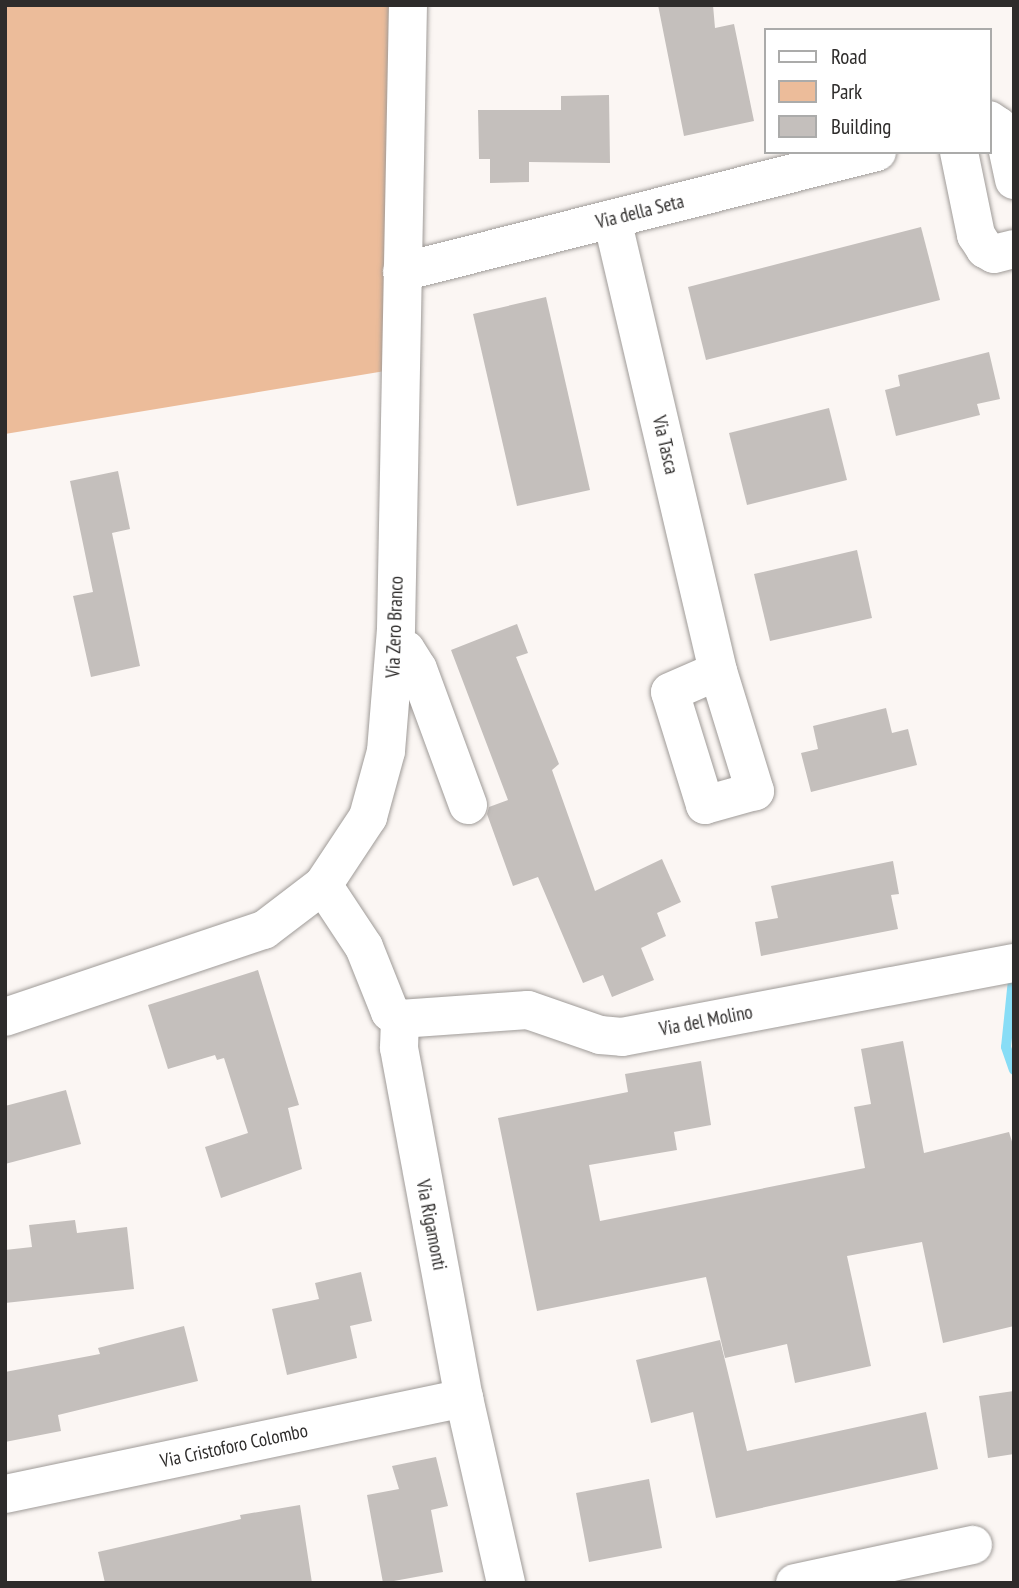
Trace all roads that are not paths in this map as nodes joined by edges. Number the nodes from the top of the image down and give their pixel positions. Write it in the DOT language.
graph roads {
  1 [pos="408,5"];
  2 [pos="991,121"];
  3 [pos="869,154"];
  4 [pos="959,154"];
  5 [pos="1014,180"];
  6 [pos="612,219"];
  7 [pos="1014,249"];
  8 [pos="402,272"];
  9 [pos="395,647"];
  10 [pos="718,671"];
  11 [pos="468,805"];
  12 [pos="323,885"];
  13 [pos="1001,965"];
  14 [pos="5,1017"];
  15 [pos="400,1019"];
  16 [pos="464,1398"];
  17 [pos="5,1494"];
  18 [pos="973,1545"];
  19 [pos="506,1583"];
  20 [pos="795,1583"];
  1 -- 8 [label="street, Via Zero Branco"];
  2 -- 5 [label="street"];
  3 -- 6 [label="street, Via della Seta"];
  4 -- 7 [label="street"];
  6 -- 8 [label="street, Via della Seta"];
  6 -- 10 [label="street, Via Tasca"];
  8 -- 9 [label="street, Via Zero Branco"];
  9 -- 11 [label="street"];
  9 -- 12 [label="street, Via Zero Branco"];
  12 -- 14 [label="street, Via Zero Branco"];
  12 -- 15 [label="street"];
  13 -- 15 [label="street, Via del Molino"];
  15 -- 16 [label="street, Via Rigamonti"];
  16 -- 17 [label="street, Via Cristoforo Colombo"];
  16 -- 19 [label="street, Via Rigamonti"];
  18 -- 20 [label="street"];
}
